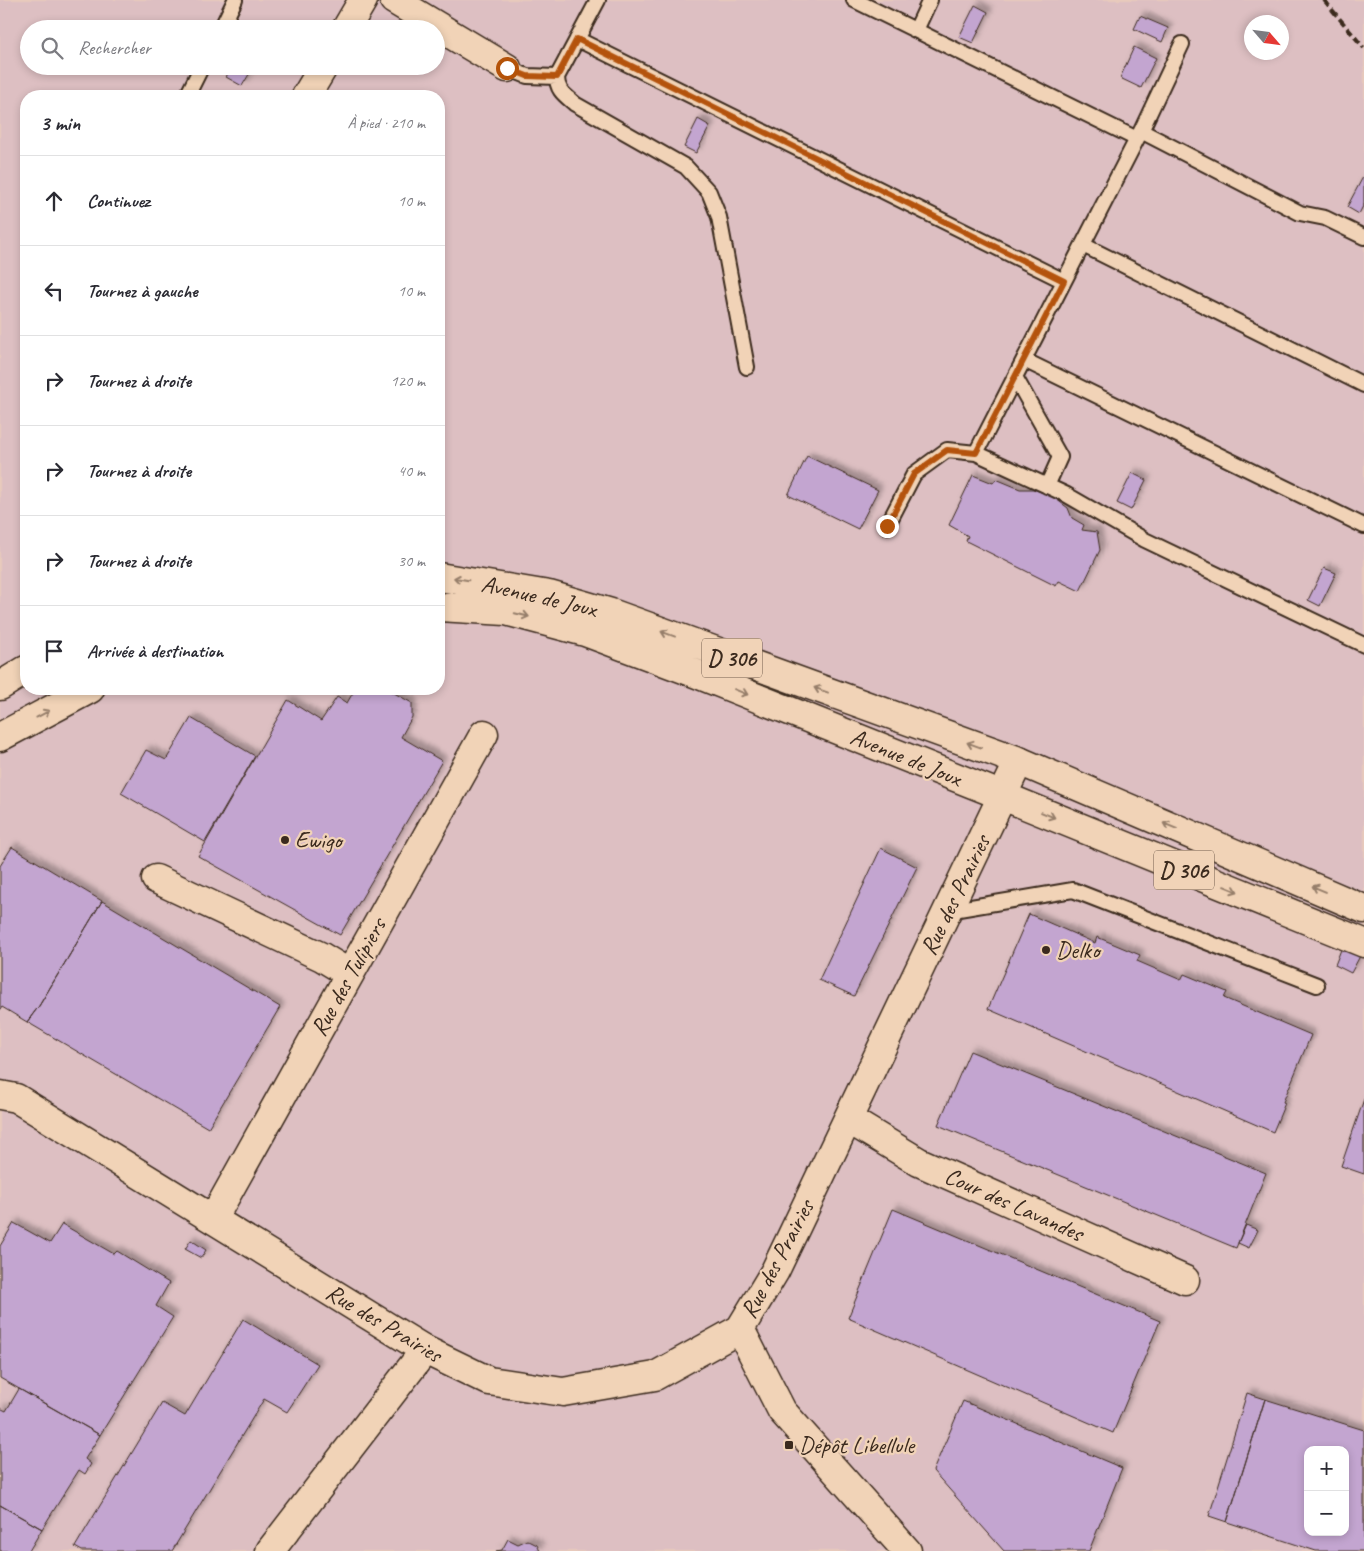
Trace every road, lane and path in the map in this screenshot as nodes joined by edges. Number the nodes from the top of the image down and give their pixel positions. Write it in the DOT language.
graph roads {
  1 [pos="235,0"];
  2 [pos="363,0"];
  3 [pos="394,0"];
  4 [pos="598,0"];
  5 [pos="854,0"];
  6 [pos="930,0"];
  7 [pos="225,20"];
  8 [pos="351,20"];
  9 [pos="427,20"];
  10 [pos="916,30"];
  11 [pos="445,31"];
  12 [pos="577,39"];
  13 [pos="1182,44"];
  14 [pos="507,68"];
  15 [pos="198,75"];
  16 [pos="319,75"];
  17 [pos="557,77"];
  18 [pos="190,90"];
  19 [pos="310,90"];
  20 [pos="1139,135"];
  21 [pos="1364,237"];
  22 [pos="1083,245"];
  23 [pos="1064,281"];
  24 [pos="1024,360"];
  25 [pos="747,367"];
  26 [pos="1015,377"];
  27 [pos="1364,385"];
  28 [pos="976,453"];
  29 [pos="1047,486"];
  30 [pos="887,526"];
  31 [pos="1364,526"];
  32 [pos="445,578"];
  33 [pos="445,606"];
  34 [pos="1364,645"];
  35 [pos="20,674"];
  36 [pos="0,686"];
  37 [pos="79,695"];
  38 [pos="484,734"];
  39 [pos="0,737"];
  40 [pos="1020,761"];
  41 [pos="1003,796"];
  42 [pos="156,879"];
  43 [pos="1364,909"];
  44 [pos="948,911"];
  45 [pos="1364,943"];
  46 [pos="350,974"];
  47 [pos="1317,985"];
  48 [pos="0,1095"];
  49 [pos="848,1119"];
  50 [pos="212,1219"];
  51 [pos="1185,1280"];
  52 [pos="740,1329"];
  53 [pos="425,1350"];
  54 [pos="270,1551"];
  55 [pos="907,1551"];
  1 -- 7 [label="lane"];
  2 -- 8 [label="street"];
  3 -- 9 [label="street"];
  4 -- 12 [label="lane"];
  5 -- 10 [label="lane"];
  6 -- 10 [label="lane"];
  10 -- 20 [label="lane"];
  11 -- 14 [label="street"];
  12 -- 17 [label="lane"];
  12 -- 23 [label="lane"];
  13 -- 20 [label="lane"];
  14 -- 17 [label="lane"];
  15 -- 18 [label="lane"];
  16 -- 19 [label="street"];
  17 -- 25 [label="lane"];
  20 -- 21 [label="lane"];
  20 -- 22 [label="lane"];
  22 -- 23 [label="lane"];
  22 -- 27 [label="lane"];
  23 -- 24 [label="lane"];
  24 -- 26 [label="lane"];
  24 -- 31 [label="lane"];
  26 -- 28 [label="lane"];
  26 -- 29 [label="lane"];
  28 -- 29 [label="lane"];
  28 -- 30 [label="lane"];
  29 -- 34 [label="lane"];
  40 -- 32 [label="street, Avenue de Joux / D 306, one-way"];
  33 -- 41 [label="street, Avenue de Joux / D 306, one-way"];
  35 -- 36 [label="street"];
  39 -- 37 [label="street, one-way"];
  38 -- 46 [label="street, Rue des Tulipiers"];
  40 -- 41 [label="street, Rue des Prairies"];
  43 -- 40 [label="street, Avenue de Joux / D 306, one-way"];
  41 -- 44 [label="street, Rue des Prairies"];
  41 -- 45 [label="street, Avenue de Joux / D 306, one-way"];
  42 -- 46 [label="street"];
  44 -- 47 [label="lane"];
  44 -- 49 [label="street, Rue des Prairies"];
  46 -- 50 [label="street, Rue des Tulipiers"];
  48 -- 50 [label="street, Rue des Prairies"];
  49 -- 51 [label="street, Cour des Lavandes"];
  49 -- 52 [label="street, Rue des Prairies"];
  50 -- 53 [label="street, Rue des Prairies"];
  52 -- 53 [label="street, Rue des Prairies"];
  52 -- 55 [label="street"];
  53 -- 54 [label="street"];
}
